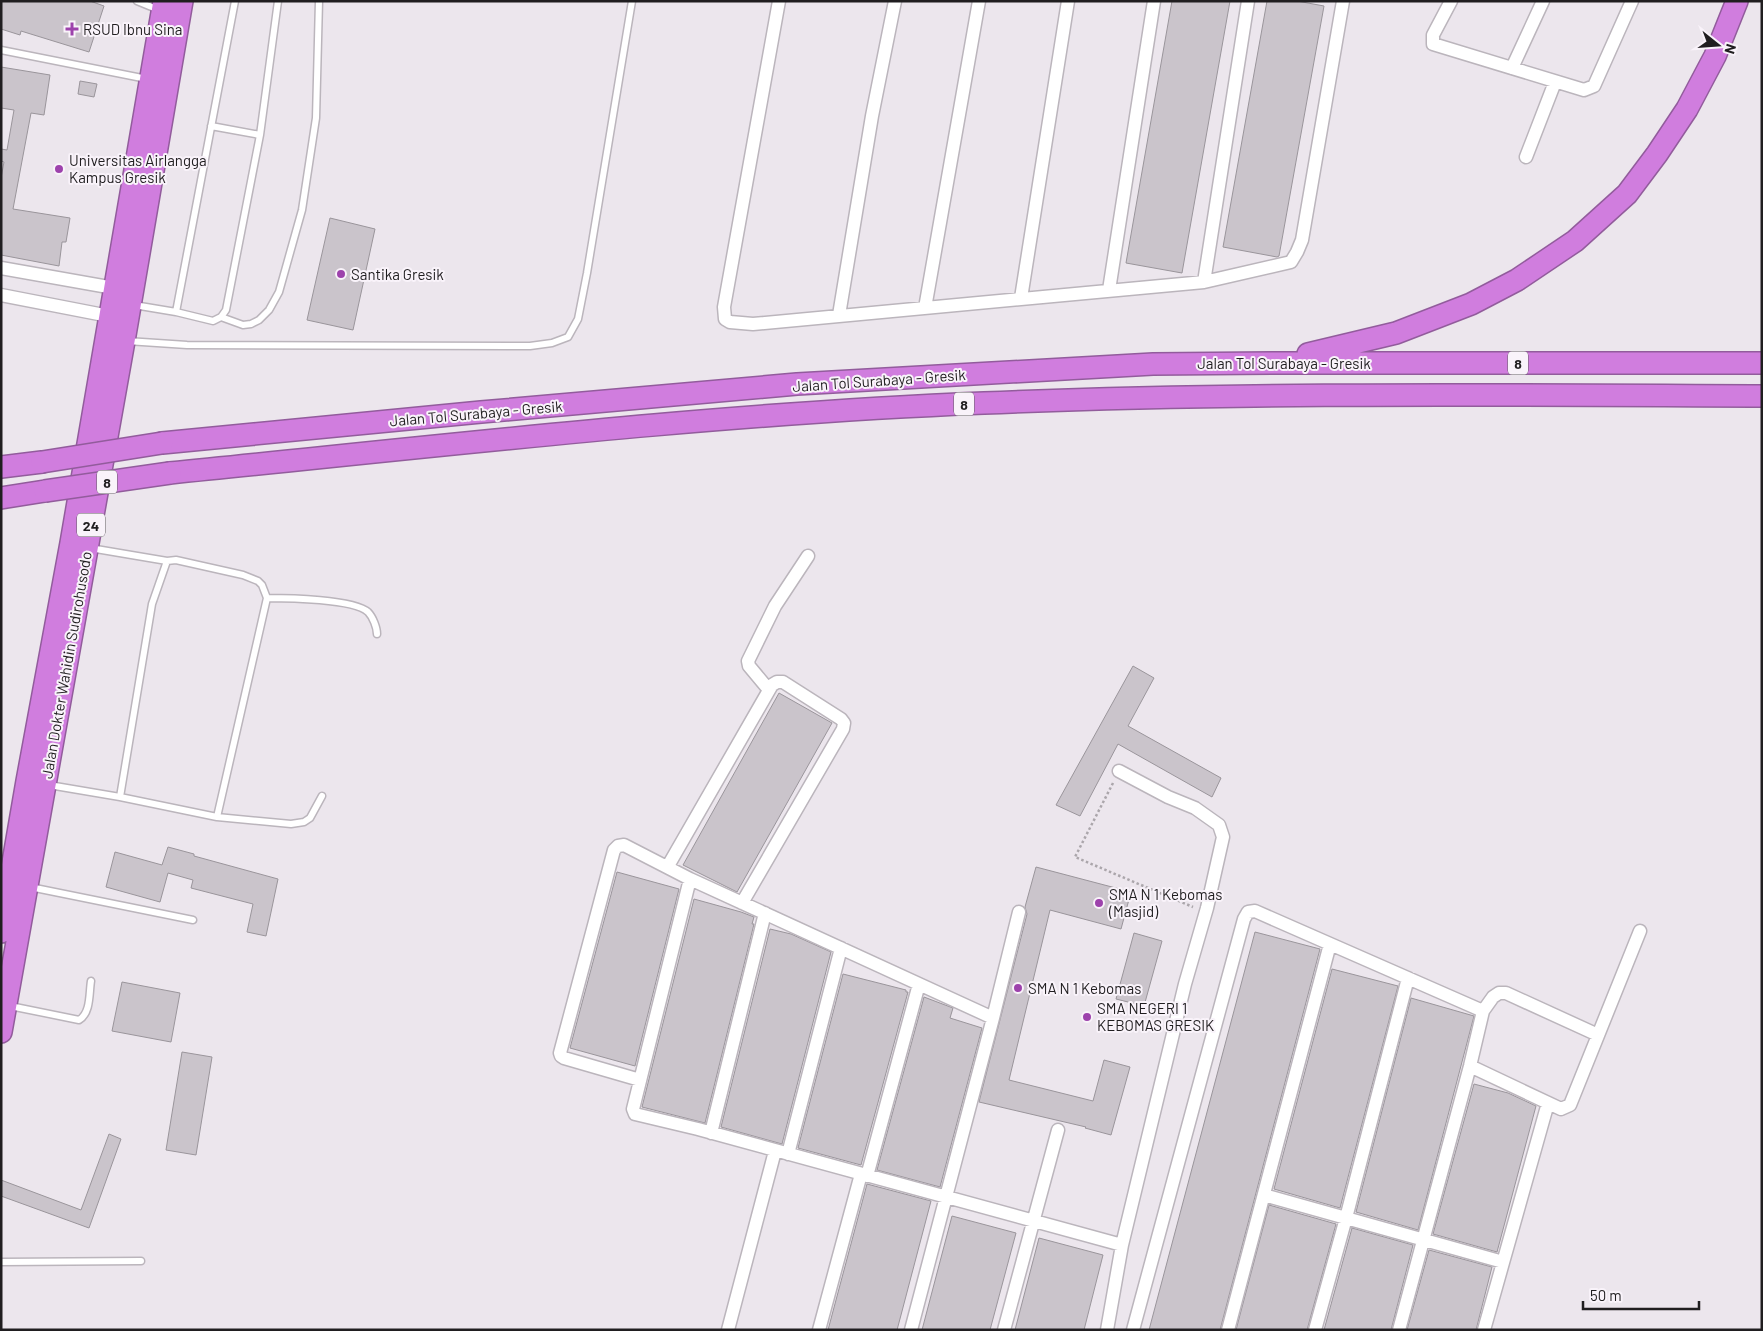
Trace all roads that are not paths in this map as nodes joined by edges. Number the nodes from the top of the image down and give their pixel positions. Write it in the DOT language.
graph roads {
  1 [pos="137,1"];
  2 [pos="235,1"];
  3 [pos="278,1"];
  4 [pos="320,1"];
  5 [pos="632,1"];
  6 [pos="779,1"];
  7 [pos="895,1"];
  8 [pos="979,1"];
  9 [pos="1068,1"];
  10 [pos="1154,1"];
  11 [pos="1248,1"];
  12 [pos="1343,1"];
  13 [pos="1451,1"];
  14 [pos="1543,1"];
  15 [pos="1632,1"];
  16 [pos="1737,1"];
  17 [pos="172,8"];
  18 [pos="1,50"];
  19 [pos="1512,68"];
  20 [pos="150,80"];
  21 [pos="1555,82"];
  22 [pos="211,126"];
  23 [pos="260,135"];
  24 [pos="1526,157"];
  25 [pos="1,268"];
  26 [pos="1204,282"];
  27 [pos="114,288"];
  28 [pos="1109,290"];
  29 [pos="1,295"];
  30 [pos="1021,298"];
  31 [pos="129,304"];
  32 [pos="924,308"];
  33 [pos="176,312"];
  34 [pos="839,315"];
  35 [pos="109,316"];
  36 [pos="221,318"];
  37 [pos="124,340"];
  38 [pos="1274,362"];
  39 [pos="1762,364"];
  40 [pos="1762,396"];
  41 [pos="1,467"];
  42 [pos="1,498"];
  43 [pos="87,547"];
  44 [pos="808,556"];
  45 [pos="167,561"];
  46 [pos="267,598"];
  47 [pos="377,634"];
  48 [pos="769,690"];
  49 [pos="1119,771"];
  50 [pos="36,783"];
  51 [pos="322,796"];
  52 [pos="120,797"];
  53 [pos="217,817"];
  54 [pos="668,866"];
  55 [pos="690,879"];
  56 [pos="27,886"];
  57 [pos="742,902"];
  58 [pos="1019,912"];
  59 [pos="765,913"];
  60 [pos="193,920"];
  61 [pos="1640,930"];
  62 [pos="1,932"];
  63 [pos="1330,944"];
  64 [pos="841,948"];
  65 [pos="1408,978"];
  66 [pos="91,981"];
  67 [pos="919,984"];
  68 [pos="6,1005"];
  69 [pos="1483,1011"];
  70 [pos="993,1018"];
  71 [pos="1,1032"];
  72 [pos="1598,1035"];
  73 [pos="1470,1066"];
  74 [pos="640,1080"];
  75 [pos="1548,1103"];
  76 [pos="1058,1130"];
  77 [pos="711,1134"];
  78 [pos="782,1153"];
  79 [pos="864,1175"];
  80 [pos="1264,1195"];
  81 [pos="946,1198"];
  82 [pos="1346,1218"];
  83 [pos="1033,1221"];
  84 [pos="1424,1239"];
  85 [pos="1122,1245"];
  86 [pos="141,1261"];
  87 [pos="1,1262"];
  88 [pos="1503,1262"];
  89 [pos="728,1330"];
  90 [pos="819,1330"];
  91 [pos="911,1330"];
  92 [pos="1004,1330"];
  93 [pos="1107,1330"];
  94 [pos="1133,1330"];
  95 [pos="1228,1330"];
  96 [pos="1315,1330"];
  97 [pos="1399,1330"];
  98 [pos="1484,1330"];
  1 -- 17 [label="lane"];
  2 -- 22 [label="lane"];
  3 -- 23 [label="lane"];
  4 -- 36 [label="lane"];
  5 -- 37 [label="lane"];
  6 -- 34 [label="street"];
  7 -- 34 [label="street"];
  8 -- 32 [label="street"];
  9 -- 30 [label="street"];
  10 -- 28 [label="street"];
  11 -- 26 [label="street"];
  12 -- 26 [label="street"];
  13 -- 19 [label="street"];
  14 -- 19 [label="street"];
  15 -- 21 [label="street"];
  16 -- 38 [label="highway"];
  17 -- 20 [label="highway, Jalan Dokter Wahidin Sudirohusodo / 24"];
  17 -- 31 [label="highway, Jalan Dokter Wahidin Sudirohusodo / 24"];
  18 -- 20 [label="lane"];
  19 -- 21 [label="street"];
  20 -- 27 [label="highway, Jalan Dokter Wahidin Sudirohusodo / 24"];
  21 -- 24 [label="street"];
  22 -- 23 [label="lane"];
  22 -- 33 [label="lane"];
  23 -- 36 [label="lane"];
  25 -- 27 [label="street"];
  26 -- 28 [label="street"];
  27 -- 35 [label="highway, Jalan Dokter Wahidin Sudirohusodo / 24"];
  28 -- 30 [label="street"];
  29 -- 35 [label="street"];
  30 -- 32 [label="street"];
  31 -- 33 [label="lane"];
  31 -- 37 [label="highway, Jalan Dokter Wahidin Sudirohusodo / 24"];
  32 -- 34 [label="street"];
  33 -- 36 [label="lane"];
  35 -- 50 [label="highway, Jalan Dokter Wahidin Sudirohusodo / 24"];
  37 -- 43 [label="highway, Jalan Dokter Wahidin Sudirohusodo / 24"];
  38 -- 39 [label="highway, Jalan Tol Surabaya - Gresik / 8"];
  38 -- 41 [label="highway, Jalan Tol Surabaya - Gresik / 8, bridge"];
  40 -- 42 [label="highway, Jalan Tol Surabaya - Gresik / 8, bridge"];
  43 -- 45 [label="lane"];
  43 -- 50 [label="highway, Jalan Dokter Wahidin Sudirohusodo / 24"];
  44 -- 48 [label="street"];
  45 -- 46 [label="lane"];
  45 -- 52 [label="lane"];
  46 -- 47 [label="lane"];
  46 -- 53 [label="lane"];
  48 -- 54 [label="street"];
  48 -- 57 [label="street"];
  49 -- 85 [label="street"];
  50 -- 52 [label="lane"];
  50 -- 56 [label="highway, Jalan Dokter Wahidin Sudirohusodo / 24"];
  50 -- 62 [label="highway, Jalan Dokter Wahidin Sudirohusodo / 24"];
  51 -- 53 [label="lane"];
  52 -- 53 [label="lane"];
  54 -- 55 [label="street"];
  54 -- 74 [label="street"];
  55 -- 57 [label="street"];
  55 -- 74 [label="street"];
  56 -- 60 [label="lane"];
  56 -- 68 [label="highway, Jalan Dokter Wahidin Sudirohusodo / 24"];
  57 -- 59 [label="street"];
  58 -- 70 [label="street"];
  59 -- 64 [label="street"];
  59 -- 77 [label="street"];
  61 -- 72 [label="street"];
  63 -- 65 [label="street"];
  63 -- 80 [label="street"];
  63 -- 94 [label="street"];
  64 -- 67 [label="street"];
  64 -- 78 [label="street"];
  65 -- 69 [label="street"];
  65 -- 82 [label="street"];
  66 -- 68 [label="lane"];
  67 -- 70 [label="street"];
  67 -- 79 [label="street"];
  68 -- 71 [label="highway, Jalan Dokter Wahidin Sudirohusodo / 24"];
  69 -- 72 [label="street"];
  69 -- 73 [label="street"];
  70 -- 81 [label="street"];
  72 -- 75 [label="street"];
  73 -- 75 [label="street"];
  73 -- 84 [label="street"];
  74 -- 77 [label="street"];
  75 -- 88 [label="street"];
  76 -- 83 [label="street"];
  77 -- 78 [label="street"];
  78 -- 79 [label="street"];
  78 -- 89 [label="street"];
  79 -- 81 [label="street"];
  79 -- 90 [label="street"];
  80 -- 82 [label="street"];
  80 -- 95 [label="street"];
  81 -- 83 [label="street"];
  81 -- 91 [label="street"];
  82 -- 84 [label="street"];
  82 -- 96 [label="street"];
  83 -- 85 [label="street"];
  83 -- 92 [label="street"];
  84 -- 88 [label="street"];
  84 -- 97 [label="street"];
  85 -- 93 [label="street"];
  86 -- 87 [label="lane"];
  88 -- 98 [label="street"];
}
